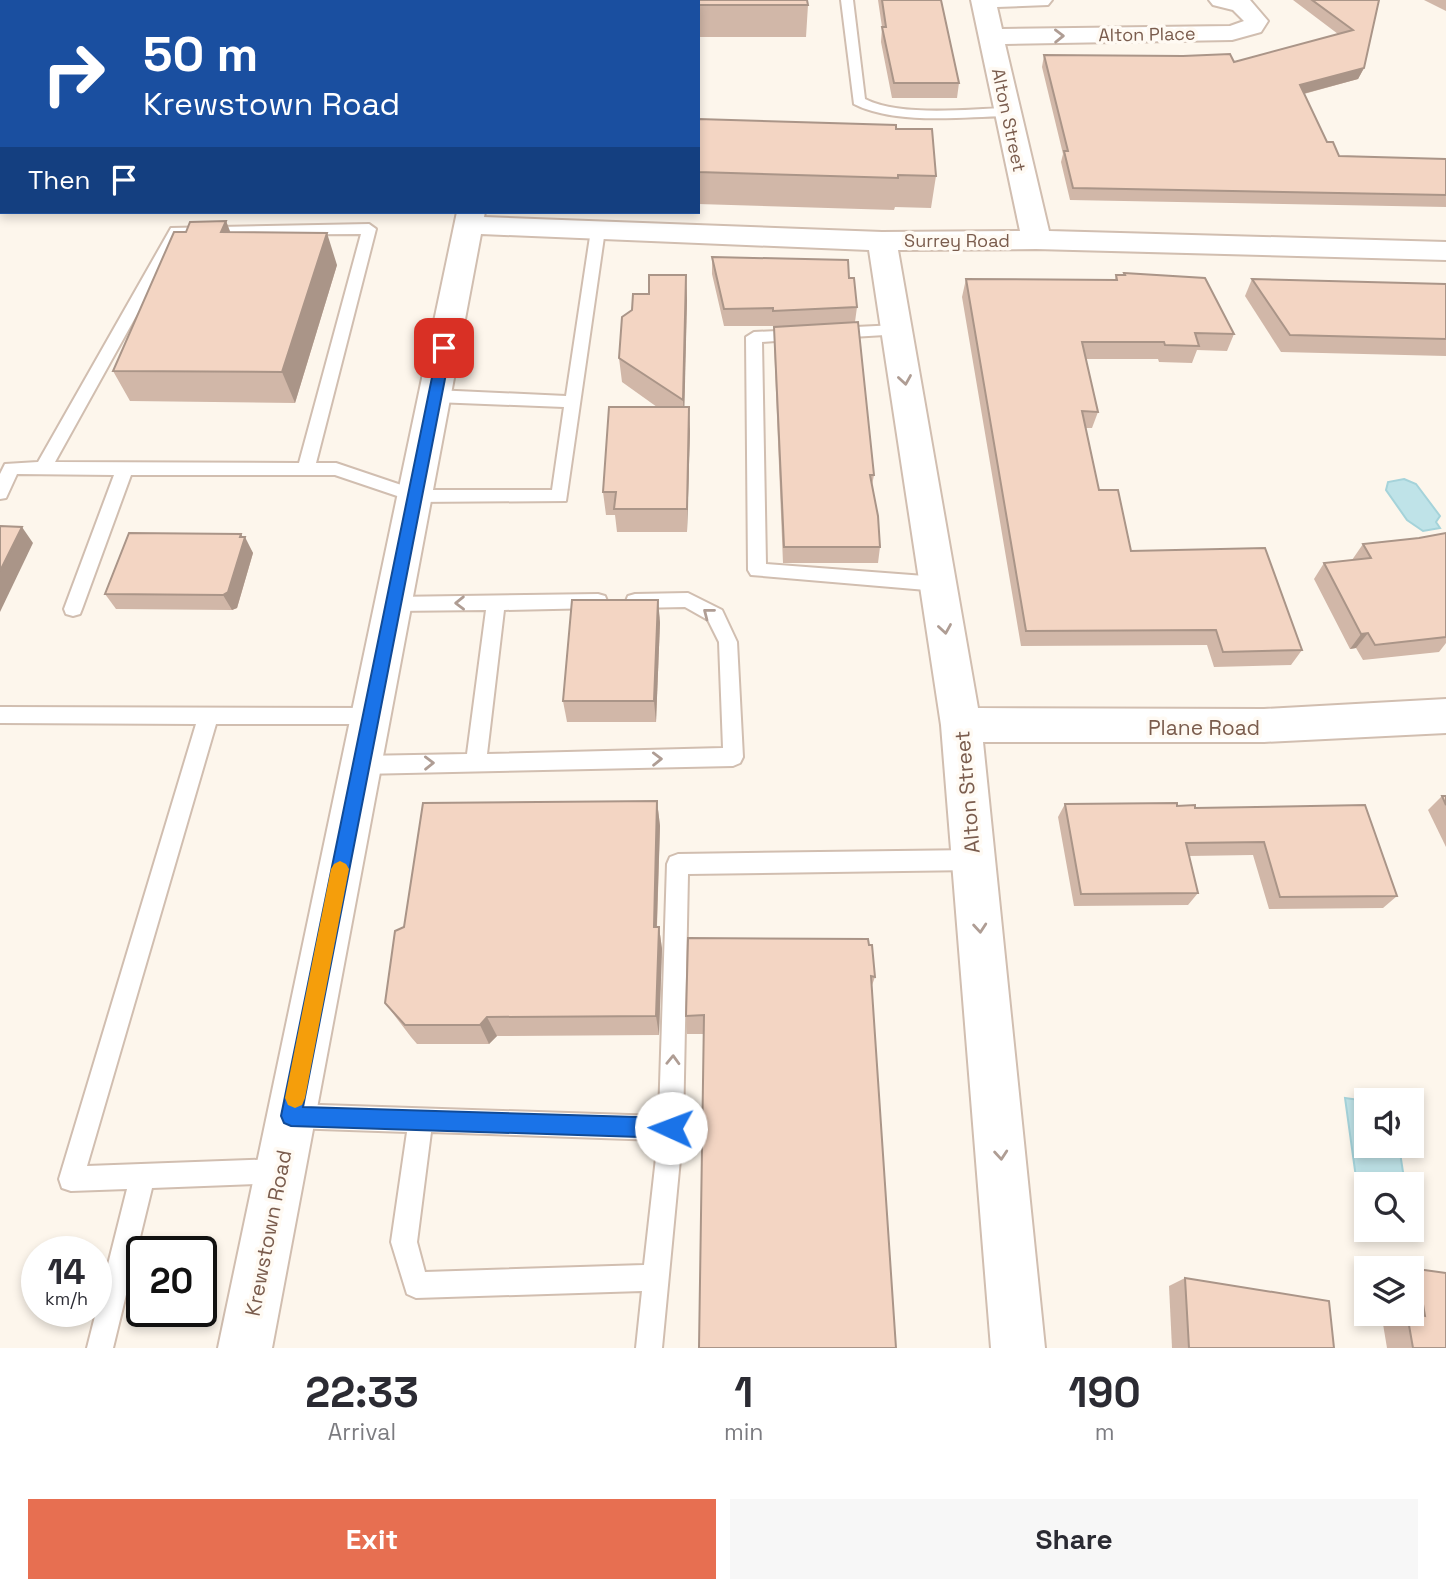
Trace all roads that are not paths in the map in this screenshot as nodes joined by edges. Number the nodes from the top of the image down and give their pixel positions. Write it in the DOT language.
graph roads {
  1 [pos="847,0"];
  2 [pos="983,0"];
  3 [pos="1040,0"];
  4 [pos="1221,0"];
  5 [pos="991,37"];
  6 [pos="1007,112"];
  7 [pos="470,218"];
  8 [pos="598,230"];
  9 [pos="1035,240"];
  10 [pos="882,241"];
  11 [pos="1446,251"];
  12 [pos="897,330"];
  13 [pos="435,396"];
  14 [pos="573,402"];
  15 [pos="43,468"];
  16 [pos="125,469"];
  17 [pos="306,469"];
  18 [pos="0,494"];
  19 [pos="415,496"];
  20 [pos="938,584"];
  21 [pos="496,603"];
  22 [pos="393,604"];
  23 [pos="74,609"];
  24 [pos="0,715"];
  25 [pos="208,716"];
  26 [pos="371,716"];
  27 [pos="1446,716"];
  28 [pos="961,725"];
  29 [pos="476,762"];
  30 [pos="361,765"];
  31 [pos="974,860"];
  32 [pos="291,1116"];
  33 [pos="421,1120"];
  34 [pos="671,1128"];
  35 [pos="280,1171"];
  36 [pos="143,1176"];
  37 [pos="656,1278"];
  38 [pos="100,1348"];
  39 [pos="245,1348"];
  40 [pos="649,1348"];
  41 [pos="1018,1348"];
  1 -- 6 [label="lane"];
  2 -- 3 [label="street"];
  2 -- 5 [label="street, Alton Street"];
  5 -- 4 [label="street, Alton Place, one-way"];
  5 -- 6 [label="street, Alton Street"];
  6 -- 9 [label="street, Alton Street"];
  7 -- 8 [label="street, Surrey Road"];
  7 -- 13 [label="street, Krewstown Road"];
  8 -- 10 [label="street, Surrey Road"];
  8 -- 14 [label="lane"];
  9 -- 10 [label="street, Surrey Road"];
  9 -- 11 [label="street, Surrey Road"];
  10 -- 12 [label="street, Alton Street"];
  12 -- 20 [label="street, Alton Street, one-way"];
  12 -- 20 [label="lane"];
  13 -- 14 [label="lane"];
  13 -- 19 [label="street, Krewstown Road"];
  14 -- 19 [label="lane"];
  15 -- 16 [label="lane"];
  15 -- 17 [label="lane"];
  15 -- 18 [label="lane"];
  16 -- 17 [label="lane"];
  16 -- 23 [label="lane"];
  17 -- 19 [label="lane"];
  19 -- 22 [label="street, Krewstown Road"];
  20 -- 28 [label="street, Alton Street, one-way"];
  21 -- 22 [label="lane, one-way"];
  21 -- 29 [label="lane"];
  29 -- 21 [label="lane, one-way"];
  22 -- 26 [label="street, Krewstown Road"];
  24 -- 25 [label="lane"];
  25 -- 26 [label="lane"];
  25 -- 36 [label="lane"];
  26 -- 30 [label="street, Krewstown Road"];
  27 -- 28 [label="street, Plane Road"];
  28 -- 31 [label="street, Alton Street"];
  30 -- 29 [label="lane, one-way"];
  30 -- 32 [label="street, Krewstown Road"];
  34 -- 31 [label="lane, one-way"];
  31 -- 41 [label="street, Alton Street, one-way"];
  32 -- 33 [label="lane"];
  32 -- 35 [label="street, Krewstown Road"];
  33 -- 34 [label="lane"];
  33 -- 37 [label="lane"];
  34 -- 37 [label="lane"];
  35 -- 36 [label="lane"];
  35 -- 39 [label="street, Krewstown Road"];
  36 -- 38 [label="lane"];
  37 -- 40 [label="lane"];
}
